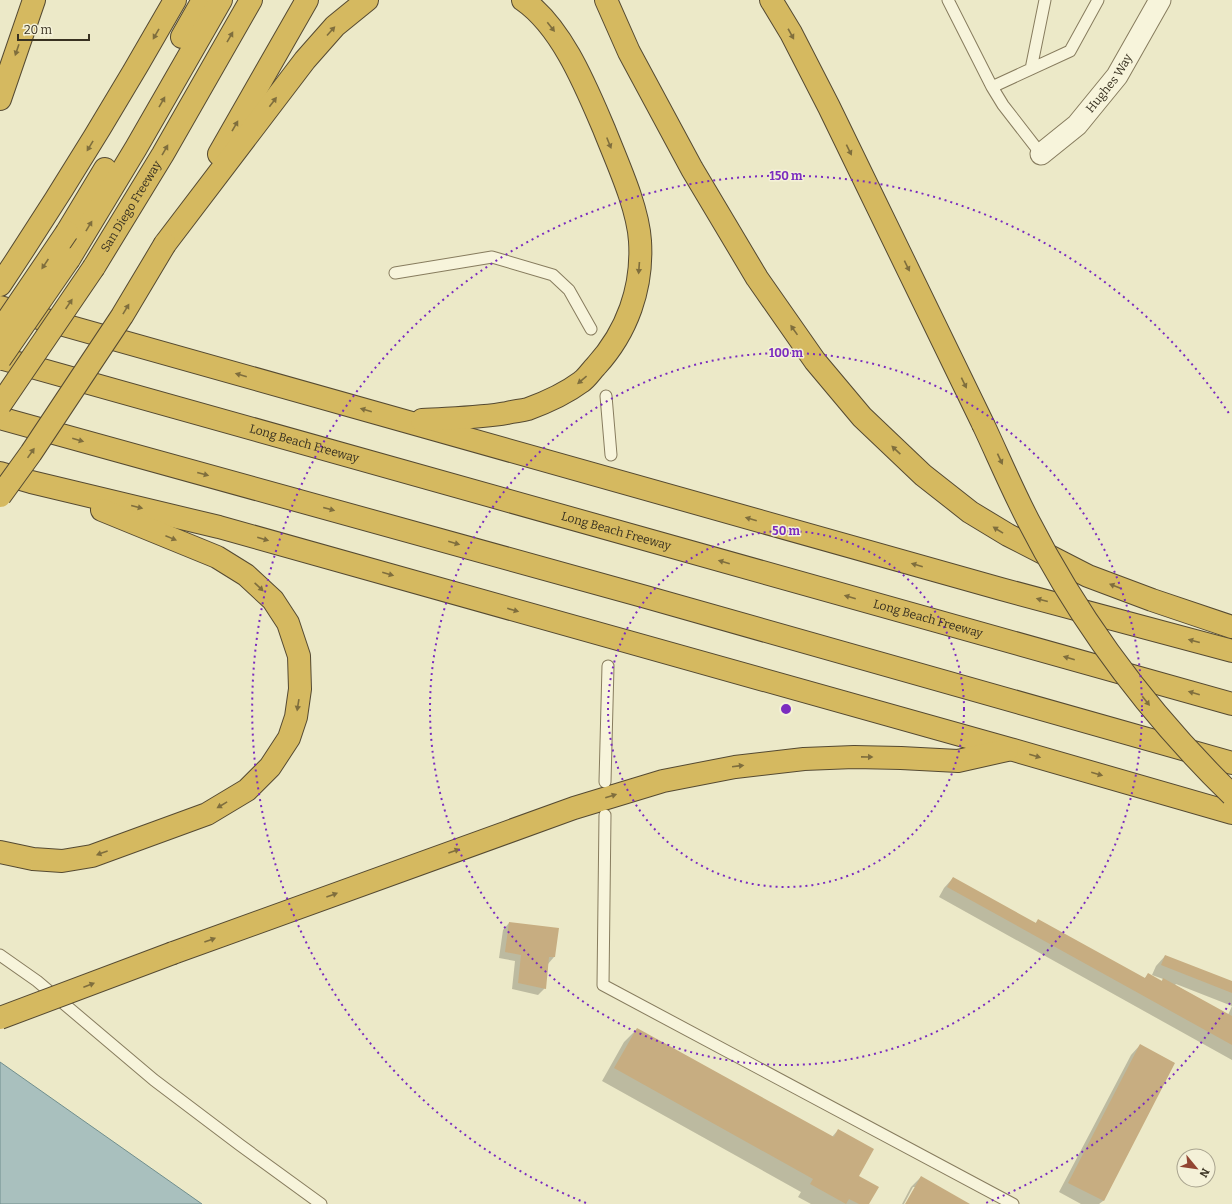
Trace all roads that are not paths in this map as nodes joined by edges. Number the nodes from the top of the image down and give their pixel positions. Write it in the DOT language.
graph roads {
  1 [pos="34,0"];
  2 [pos="175,0"];
  3 [pos="203,0"];
  4 [pos="221,0"];
  5 [pos="251,0"];
  6 [pos="307,0"];
  7 [pos="367,0"];
  8 [pos="523,0"];
  9 [pos="606,0"];
  10 [pos="771,0"];
  11 [pos="948,0"];
  12 [pos="1045,0"];
  13 [pos="1098,0"];
  14 [pos="1160,0"];
  15 [pos="1031,69"];
  16 [pos="992,87"];
  17 [pos="0,99"];
  18 [pos="1041,154"];
  19 [pos="165,244"];
  20 [pos="395,273"];
  21 [pos="0,285"];
  22 [pos="0,307"];
  23 [pos="591,329"];
  24 [pos="0,331"];
  25 [pos="0,358"];
  26 [pos="606,396"];
  27 [pos="0,405"];
  28 [pos="0,418"];
  29 [pos="403,420"];
  30 [pos="611,455"];
  31 [pos="0,472"];
  32 [pos="31,482"];
  33 [pos="0,496"];
  34 [pos="1232,627"];
  35 [pos="1232,652"];
  36 [pos="608,666"];
  37 [pos="1232,704"];
  38 [pos="1010,749"];
  39 [pos="1232,763"];
  40 [pos="605,782"];
  41 [pos="1232,795"];
  42 [pos="1232,813"];
  43 [pos="605,815"];
  44 [pos="0,852"];
  45 [pos="0,955"];
  46 [pos="0,1018"];
  47 [pos="321,1204"];
  48 [pos="1013,1204"];
  1 -- 17 [label="highway, one-way"];
  2 -- 21 [label="highway, one-way"];
  3 -- 24 [label="highway, one-way, bridge"];
  25 -- 4 [label="highway, one-way, bridge"];
  27 -- 5 [label="highway, San Diego Freeway, one-way, bridge"];
  19 -- 6 [label="highway, one-way"];
  19 -- 7 [label="highway, one-way"];
  8 -- 29 [label="highway, one-way"];
  34 -- 9 [label="highway, one-way"];
  10 -- 41 [label="highway, one-way, bridge"];
  11 -- 16 [label="lane"];
  12 -- 15 [label="lane"];
  13 -- 15 [label="lane"];
  14 -- 18 [label="street, Hughes Way"];
  15 -- 16 [label="lane"];
  16 -- 18 [label="lane"];
  33 -- 19 [label="highway, one-way, bridge"];
  20 -- 23 [label="lane"];
  29 -- 22 [label="highway, one-way"];
  37 -- 25 [label="highway, Long Beach Freeway, one-way"];
  26 -- 30 [label="lane"];
  28 -- 39 [label="highway, one-way"];
  35 -- 29 [label="highway, one-way"];
  31 -- 32 [label="highway"];
  32 -- 38 [label="highway, one-way"];
  32 -- 44 [label="highway, one-way"];
  36 -- 40 [label="lane"];
  38 -- 42 [label="highway, one-way"];
  46 -- 38 [label="highway, one-way, bridge"];
  43 -- 48 [label="lane"];
  45 -- 47 [label="lane"];
}
